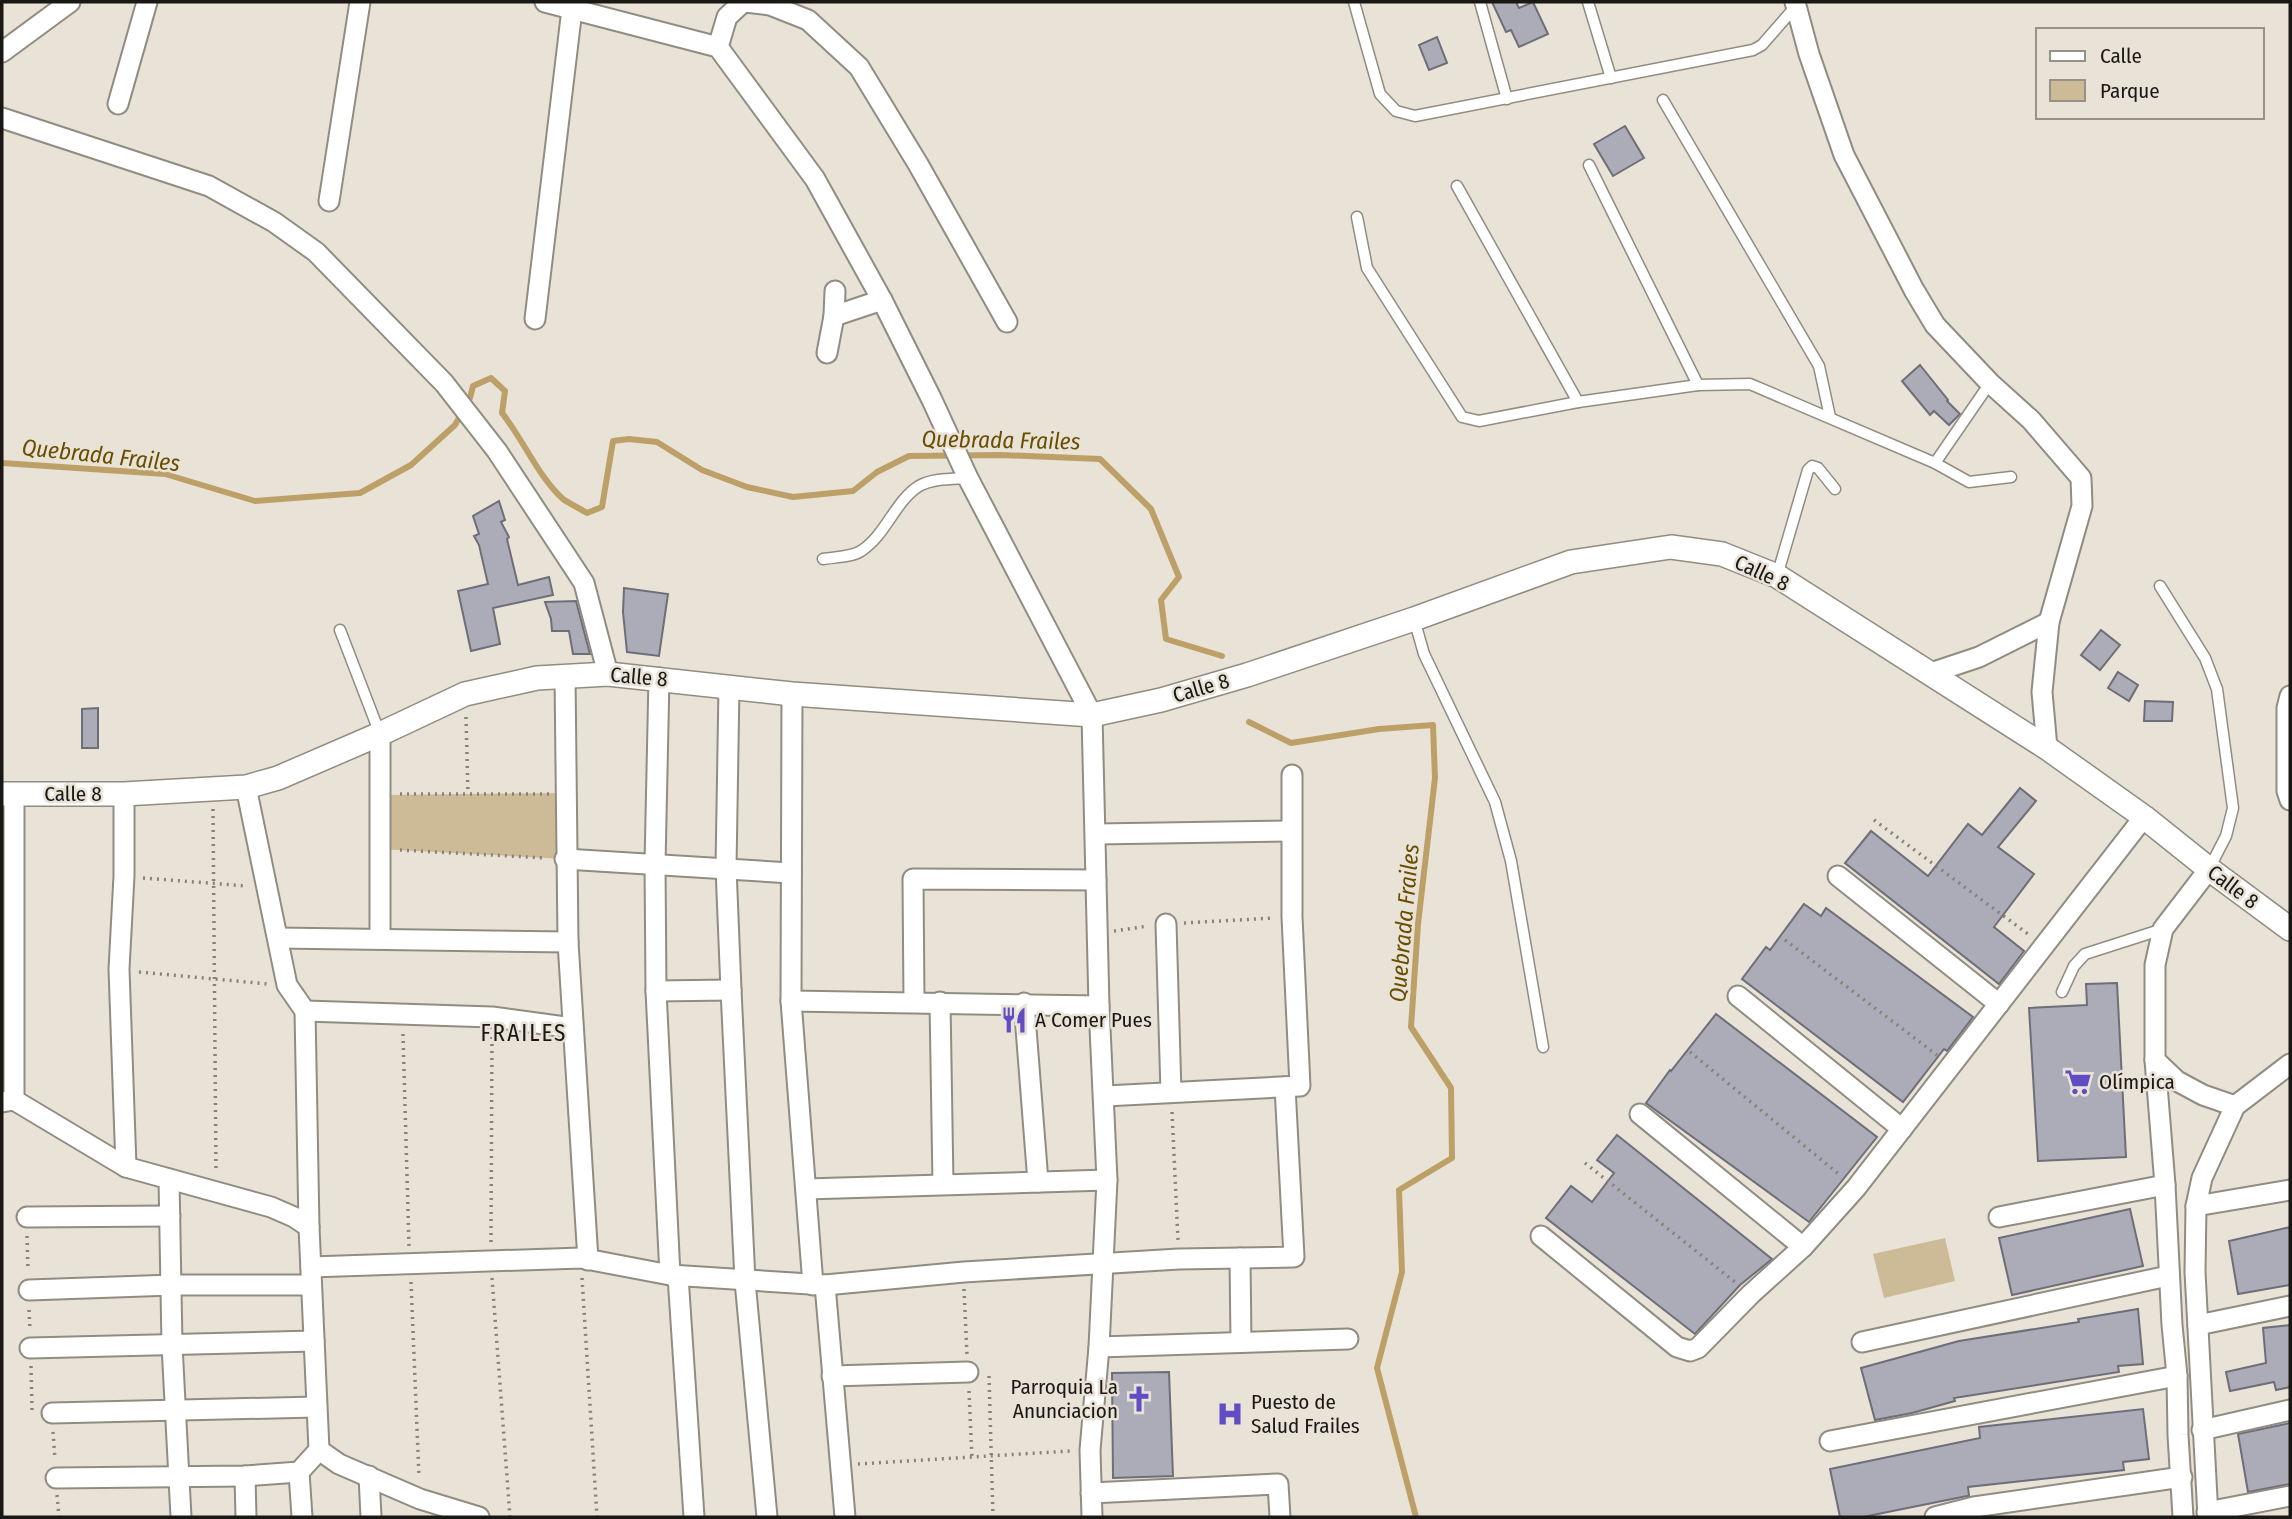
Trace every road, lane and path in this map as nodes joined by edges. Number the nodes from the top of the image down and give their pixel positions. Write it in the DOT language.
graph roads {
  1 [pos="70,2"];
  2 [pos="147,2"];
  3 [pos="360,2"];
  4 [pos="545,2"];
  5 [pos="744,2"];
  6 [pos="1354,2"];
  7 [pos="1480,2"];
  8 [pos="1588,2"];
  9 [pos="1796,4"];
  10 [pos="572,9"];
  11 [pos="718,47"];
  12 [pos="2,52"];
  13 [pos="1611,78"];
  14 [pos="1507,99"];
  15 [pos="1663,100"];
  16 [pos="118,104"];
  17 [pos="2,118"];
  18 [pos="1589,165"];
  19 [pos="1457,186"];
  20 [pos="329,201"];
  21 [pos="1357,218"];
  22 [pos="835,291"];
  23 [pos="882,300"];
  24 [pos="834,316"];
  25 [pos="535,319"];
  26 [pos="1007,322"];
  27 [pos="827,353"];
  28 [pos="1990,383"];
  29 [pos="1698,386"];
  30 [pos="1578,402"];
  31 [pos="1830,417"];
  32 [pos="1935,463"];
  33 [pos="966,472"];
  34 [pos="2011,477"];
  35 [pos="1835,489"];
  36 [pos="824,559"];
  37 [pos="1777,576"];
  38 [pos="2160,586"];
  39 [pos="1414,619"];
  40 [pos="2049,622"];
  41 [pos="340,630"];
  42 [pos="1931,673"];
  43 [pos="608,674"];
  44 [pos="565,676"];
  45 [pos="659,678"];
  46 [pos="729,687"];
  47 [pos="465,694"];
  48 [pos="792,694"];
  49 [pos="2290,696"];
  50 [pos="1092,715"];
  51 [pos="380,734"];
  52 [pos="2047,748"];
  53 [pos="1292,775"];
  54 [pos="246,787"];
  55 [pos="213,790"];
  56 [pos="565,793"];
  57 [pos="8,794"];
  58 [pos="124,794"];
  59 [pos="468,794"];
  60 [pos="379,795"];
  61 [pos="2290,800"];
  62 [pos="2144,817"];
  63 [pos="1874,820"];
  64 [pos="1291,831"];
  65 [pos="1096,834"];
  66 [pos="379,849"];
  67 [pos="565,859"];
  68 [pos="655,864"];
  69 [pos="726,867"];
  70 [pos="2209,869"];
  71 [pos="792,873"];
  72 [pos="124,876"];
  73 [pos="1838,876"];
  74 [pos="1096,880"];
  75 [pos="214,884"];
  76 [pos="266,887"];
  77 [pos="1292,917"];
  78 [pos="1166,924"];
  79 [pos="2163,929"];
  80 [pos="2290,929"];
  81 [pos="1098,934"];
  82 [pos="278,938"];
  83 [pos="380,939"];
  84 [pos="1785,940"];
  85 [pos="568,942"];
  86 [pos="2044,945"];
  87 [pos="119,970"];
  88 [pos="214,980"];
  89 [pos="287,985"];
  90 [pos="731,990"];
  91 [pos="656,991"];
  92 [pos="2062,992"];
  93 [pos="1738,996"];
  94 [pos="791,1001"];
  95 [pos="914,1002"];
  96 [pos="940,1002"];
  97 [pos="1024,1003"];
  98 [pos="1999,1004"];
  99 [pos="1099,1006"];
  100 [pos="305,1011"];
  101 [pos="573,1028"];
  102 [pos="1543,1048"];
  103 [pos="1690,1052"];
  104 [pos="2155,1060"];
  105 [pos="2290,1064"];
  106 [pos="1950,1065"];
  107 [pos="1285,1087"];
  108 [pos="1171,1092"];
  109 [pos="1105,1096"];
  110 [pos="8,1101"];
  111 [pos="2235,1106"];
  112 [pos="1640,1114"];
  113 [pos="1902,1129"];
  114 [pos="1585,1163"];
  115 [pos="126,1167"];
  116 [pos="169,1179"];
  117 [pos="1107,1180"];
  118 [pos="1038,1182"];
  119 [pos="943,1184"];
  120 [pos="2165,1185"];
  121 [pos="1856,1188"];
  122 [pos="806,1189"];
  123 [pos="2290,1190"];
  124 [pos="216,1192"];
  125 [pos="2196,1206"];
  126 [pos="170,1216"];
  127 [pos="27,1217"];
  128 [pos="1999,1217"];
  129 [pos="309,1227"];
  130 [pos="1541,1236"];
  131 [pos="1803,1247"];
  132 [pos="1240,1258"];
  133 [pos="585,1259"];
  134 [pos="1179,1259"];
  135 [pos="1104,1263"];
  136 [pos="311,1276"];
  137 [pos="674,1276"];
  138 [pos="2168,1276"];
  139 [pos="745,1281"];
  140 [pos="173,1285"];
  141 [pos="819,1285"];
  142 [pos="29,1290"];
  143 [pos="1751,1294"];
  144 [pos="2290,1306"];
  145 [pos="2198,1325"];
  146 [pos="1348,1339"];
  147 [pos="314,1341"];
  148 [pos="1241,1342"];
  149 [pos="1862,1342"];
  150 [pos="172,1345"];
  151 [pos="1099,1347"];
  152 [pos="30,1348"];
  153 [pos="968,1372"];
  154 [pos="832,1376"];
  155 [pos="2177,1376"];
  156 [pos="316,1408"];
  157 [pos="2290,1410"];
  158 [pos="176,1411"];
  159 [pos="32,1413"];
  160 [pos="52,1413"];
  161 [pos="2202,1430"];
  162 [pos="1830,1441"];
  163 [pos="319,1450"];
  164 [pos="1090,1450"];
  165 [pos="990,1457"];
  166 [pos="841,1465"];
  167 [pos="299,1472"];
  168 [pos="178,1476"];
  169 [pos="245,1476"];
  170 [pos="369,1476"];
  171 [pos="2182,1476"];
  172 [pos="56,1478"];
  173 [pos="1091,1493"];
  174 [pos="2290,1496"];
  175 [pos="438,1511"];
  176 [pos="2208,1515"];
  177 [pos="181,1517"];
  178 [pos="246,1517"];
  179 [pos="302,1517"];
  180 [pos="371,1517"];
  181 [pos="479,1517"];
  182 [pos="597,1517"];
  183 [pos="694,1517"];
  184 [pos="767,1517"];
  185 [pos="845,1517"];
  186 [pos="993,1517"];
  187 [pos="1092,1517"];
  188 [pos="1280,1517"];
  189 [pos="1935,1517"];
  190 [pos="2183,1517"];
  1 -- 12 [label="street"];
  2 -- 16 [label="street"];
  3 -- 20 [label="street"];
  4 -- 10 [label="street"];
  5 -- 11 [label="street"];
  5 -- 26 [label="street"];
  6 -- 14 [label="lane"];
  7 -- 14 [label="lane"];
  8 -- 13 [label="lane"];
  9 -- 13 [label="lane"];
  9 -- 28 [label="street"];
  10 -- 11 [label="street"];
  10 -- 25 [label="street"];
  11 -- 23 [label="street"];
  13 -- 14 [label="lane"];
  15 -- 31 [label="lane"];
  17 -- 43 [label="street"];
  18 -- 29 [label="lane"];
  19 -- 30 [label="lane"];
  21 -- 30 [label="lane"];
  22 -- 24 [label="street"];
  23 -- 24 [label="street"];
  23 -- 33 [label="street"];
  24 -- 27 [label="street"];
  28 -- 32 [label="lane"];
  28 -- 40 [label="street"];
  29 -- 30 [label="lane"];
  29 -- 31 [label="lane"];
  31 -- 32 [label="lane"];
  32 -- 34 [label="lane"];
  33 -- 36 [label="lane"];
  33 -- 50 [label="street"];
  35 -- 37 [label="lane"];
  37 -- 39 [label="street, Calle 8"];
  37 -- 42 [label="street, Calle 8"];
  38 -- 70 [label="lane"];
  39 -- 50 [label="street, Calle 8"];
  39 -- 102 [label="lane"];
  40 -- 42 [label="street"];
  40 -- 52 [label="street"];
  41 -- 51 [label="lane"];
  42 -- 52 [label="street, Calle 8"];
  43 -- 44 [label="street, Calle 8"];
  43 -- 45 [label="street, Calle 8"];
  44 -- 47 [label="street, Calle 8"];
  44 -- 56 [label="street"];
  45 -- 46 [label="street, Calle 8"];
  45 -- 68 [label="street"];
  46 -- 48 [label="street, Calle 8"];
  46 -- 69 [label="street"];
  47 -- 51 [label="street, Calle 8"];
  47 -- 59 [label="path"];
  48 -- 50 [label="street, Calle 8"];
  48 -- 71 [label="street"];
  49 -- 61 [label="street"];
  50 -- 65 [label="street"];
  51 -- 54 [label="street, Calle 8"];
  51 -- 60 [label="street"];
  52 -- 62 [label="street, Calle 8"];
  53 -- 64 [label="street"];
  54 -- 55 [label="street, Calle 8"];
  54 -- 76 [label="street"];
  55 -- 58 [label="street, Calle 8"];
  55 -- 75 [label="path"];
  56 -- 59 [label="path"];
  56 -- 67 [label="street"];
  57 -- 58 [label="street, Calle 8"];
  57 -- 110 [label="street"];
  58 -- 72 [label="street"];
  59 -- 60 [label="path"];
  60 -- 66 [label="street"];
  62 -- 70 [label="street, Calle 8"];
  62 -- 86 [label="street"];
  63 -- 86 [label="path"];
  64 -- 65 [label="street"];
  64 -- 77 [label="street"];
  65 -- 74 [label="street"];
  66 -- 67 [label="path"];
  66 -- 83 [label="street"];
  67 -- 68 [label="street"];
  67 -- 85 [label="street"];
  68 -- 69 [label="street"];
  68 -- 91 [label="street"];
  69 -- 71 [label="street"];
  69 -- 90 [label="street"];
  70 -- 79 [label="street"];
  70 -- 80 [label="street, Calle 8"];
  71 -- 94 [label="street"];
  72 -- 75 [label="path"];
  72 -- 87 [label="street"];
  73 -- 98 [label="street"];
  74 -- 81 [label="street"];
  74 -- 95 [label="street"];
  75 -- 76 [label="path"];
  75 -- 88 [label="path"];
  76 -- 82 [label="street"];
  77 -- 78 [label="path"];
  77 -- 107 [label="street"];
  78 -- 81 [label="path"];
  78 -- 108 [label="street"];
  79 -- 92 [label="lane"];
  79 -- 104 [label="street"];
  81 -- 99 [label="street"];
  82 -- 83 [label="street"];
  82 -- 89 [label="street"];
  83 -- 85 [label="street"];
  84 -- 106 [label="path"];
  85 -- 101 [label="street"];
  86 -- 98 [label="street"];
  87 -- 88 [label="path"];
  87 -- 115 [label="street"];
  88 -- 89 [label="path"];
  88 -- 124 [label="path"];
  89 -- 100 [label="street"];
  90 -- 91 [label="street"];
  90 -- 139 [label="street"];
  91 -- 137 [label="street"];
  93 -- 113 [label="street"];
  94 -- 95 [label="street"];
  94 -- 122 [label="street"];
  95 -- 96 [label="street"];
  96 -- 97 [label="street"];
  96 -- 119 [label="street"];
  97 -- 99 [label="street"];
  97 -- 118 [label="street"];
  98 -- 106 [label="street"];
  99 -- 109 [label="street"];
  100 -- 101 [label="street"];
  100 -- 129 [label="street"];
  101 -- 133 [label="street"];
  103 -- 121 [label="path"];
  104 -- 111 [label="street"];
  104 -- 120 [label="street"];
  105 -- 111 [label="street"];
  106 -- 113 [label="street"];
  107 -- 108 [label="street"];
  107 -- 132 [label="street"];
  108 -- 109 [label="street"];
  108 -- 134 [label="path"];
  109 -- 117 [label="street"];
  110 -- 115 [label="street"];
  111 -- 125 [label="street"];
  112 -- 131 [label="street"];
  113 -- 121 [label="street"];
  114 -- 143 [label="path"];
  115 -- 116 [label="street"];
  116 -- 124 [label="street"];
  116 -- 126 [label="street"];
  117 -- 118 [label="street"];
  117 -- 135 [label="street"];
  118 -- 119 [label="street"];
  119 -- 122 [label="street"];
  120 -- 128 [label="street"];
  120 -- 138 [label="street"];
  121 -- 131 [label="street"];
  122 -- 141 [label="street"];
  123 -- 125 [label="street"];
  124 -- 129 [label="street"];
  125 -- 145 [label="street"];
  126 -- 127 [label="street"];
  126 -- 140 [label="street"];
  129 -- 136 [label="street"];
  130 -- 143 [label="street"];
  131 -- 143 [label="street"];
  132 -- 134 [label="street"];
  132 -- 148 [label="street"];
  133 -- 136 [label="street"];
  133 -- 137 [label="street"];
  133 -- 182 [label="path"];
  134 -- 135 [label="street"];
  135 -- 141 [label="street"];
  135 -- 151 [label="street"];
  136 -- 140 [label="street"];
  136 -- 147 [label="street"];
  137 -- 139 [label="street"];
  137 -- 183 [label="street"];
  138 -- 149 [label="street"];
  138 -- 155 [label="street"];
  139 -- 141 [label="street"];
  139 -- 184 [label="street"];
  140 -- 142 [label="street"];
  140 -- 150 [label="street"];
  141 -- 154 [label="street"];
  144 -- 145 [label="street"];
  145 -- 161 [label="street"];
  146 -- 148 [label="street"];
  147 -- 150 [label="street"];
  147 -- 156 [label="street"];
  148 -- 151 [label="street"];
  150 -- 152 [label="street"];
  150 -- 158 [label="street"];
  151 -- 164 [label="street"];
  152 -- 159 [label="path"];
  153 -- 154 [label="street"];
  153 -- 165 [label="path"];
  154 -- 166 [label="street"];
  155 -- 162 [label="street"];
  155 -- 171 [label="street"];
  156 -- 158 [label="street"];
  156 -- 163 [label="street"];
  157 -- 161 [label="street"];
  158 -- 160 [label="street"];
  158 -- 168 [label="street"];
  161 -- 176 [label="street"];
  163 -- 167 [label="street"];
  163 -- 170 [label="street"];
  164 -- 165 [label="path"];
  164 -- 173 [label="street"];
  165 -- 166 [label="path"];
  165 -- 186 [label="path"];
  166 -- 185 [label="street"];
  167 -- 169 [label="street"];
  167 -- 179 [label="street"];
  168 -- 169 [label="street"];
  168 -- 172 [label="street"];
  168 -- 177 [label="street"];
  169 -- 178 [label="street"];
  170 -- 175 [label="street"];
  170 -- 180 [label="street"];
  171 -- 189 [label="street"];
  171 -- 190 [label="street"];
  173 -- 187 [label="street"];
  173 -- 188 [label="street"];
  174 -- 176 [label="street"];
  175 -- 181 [label="street"];
}
